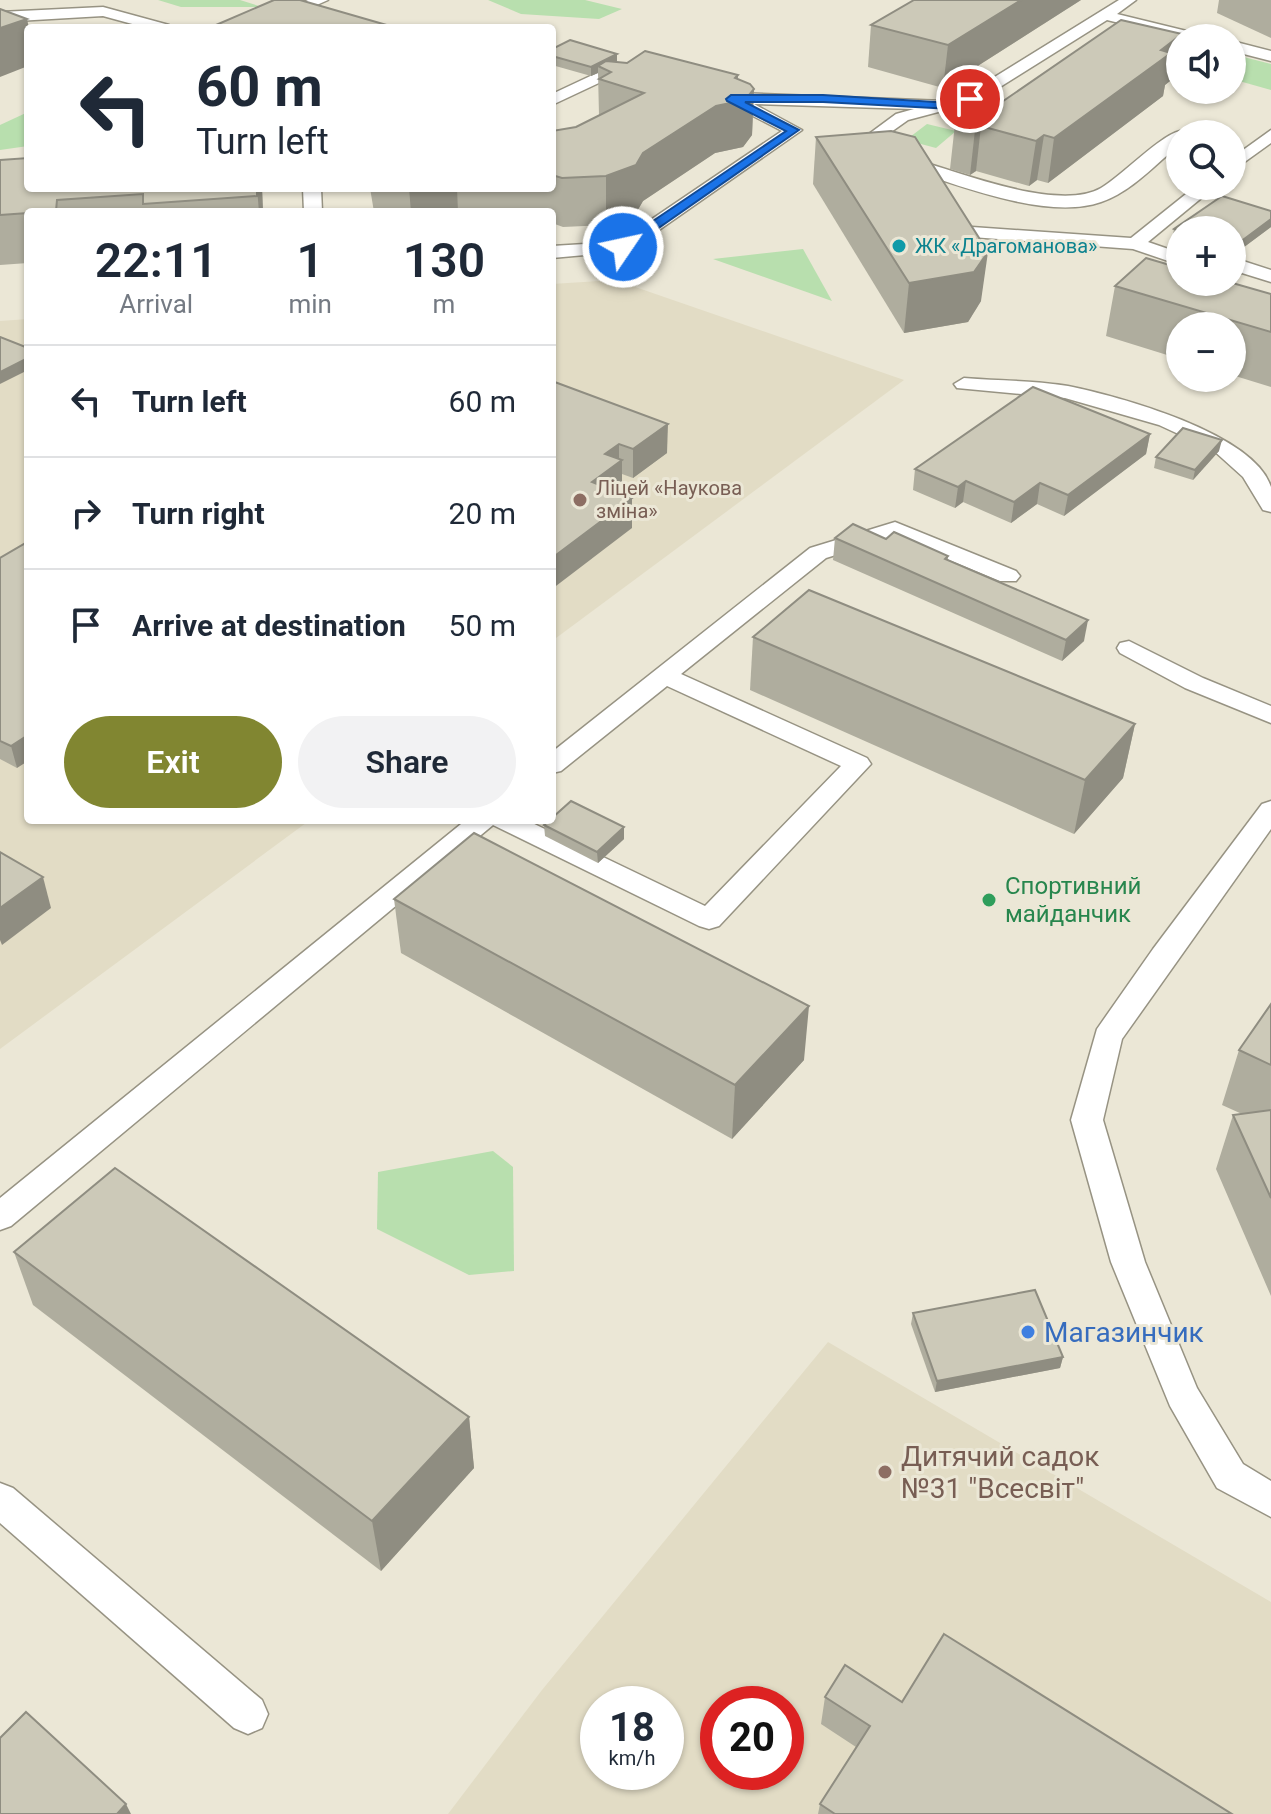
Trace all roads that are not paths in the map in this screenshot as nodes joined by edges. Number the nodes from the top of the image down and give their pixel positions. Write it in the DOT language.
graph roads {
  1 [pos="321,0"];
  2 [pos="1129,0"];
  3 [pos="298,9"];
  4 [pos="1104,15"];
  5 [pos="0,17"];
  6 [pos="329,17"];
  7 [pos="1065,20"];
  8 [pos="150,24"];
  9 [pos="262,24"];
  10 [pos="1085,26"];
  11 [pos="1166,30"];
  12 [pos="1246,50"];
  13 [pos="1271,56"];
  14 [pos="645,76"];
  15 [pos="556,79"];
  16 [pos="578,87"];
  17 [pos="702,91"];
  18 [pos="556,98"];
  19 [pos="731,99"];
  20 [pos="952,106"];
  21 [pos="1271,135"];
  22 [pos="1166,147"];
  23 [pos="1246,155"];
  24 [pos="1190,200"];
  25 [pos="972,232"];
  26 [pos="1135,244"];
  27 [pos="556,252"];
  28 [pos="1166,254"];
  29 [pos="1246,268"];
  30 [pos="1271,276"];
  31 [pos="964,384"];
  32 [pos="1271,505"];
  33 [pos="1008,576"];
  34 [pos="1129,648"];
  35 [pos="665,676"];
  36 [pos="1271,715"];
  37 [pos="556,762"];
  38 [pos="1271,810"];
  39 [pos="478,824"];
  40 [pos="511,824"];
  41 [pos="0,1217"];
  42 [pos="0,1500"];
  43 [pos="1271,1500"];
  44 [pos="248,1714"];
  1 -- 3 [label="lane"];
  2 -- 4 [label="lane"];
  3 -- 6 [label="lane"];
  3 -- 9 [label="lane"];
  4 -- 10 [label="lane"];
  4 -- 11 [label="lane"];
  5 -- 8 [label="lane"];
  7 -- 10 [label="lane"];
  10 -- 20 [label="lane"];
  12 -- 13 [label="lane"];
  14 -- 16 [label="lane"];
  15 -- 16 [label="lane"];
  16 -- 18 [label="lane"];
  17 -- 19 [label="lane"];
  19 -- 20 [label="lane"];
  19 -- 27 [label="lane"];
  20 -- 22 [label="lane"];
  21 -- 23 [label="lane"];
  24 -- 26 [label="lane"];
  25 -- 26 [label="lane"];
  26 -- 28 [label="lane"];
  29 -- 30 [label="lane"];
  31 -- 32 [label="lane"];
  33 -- 35 [label="lane"];
  34 -- 36 [label="lane"];
  35 -- 37 [label="lane"];
  35 -- 40 [label="lane"];
  38 -- 43 [label="lane"];
  39 -- 41 [label="lane"];
  42 -- 44 [label="lane"];
}
